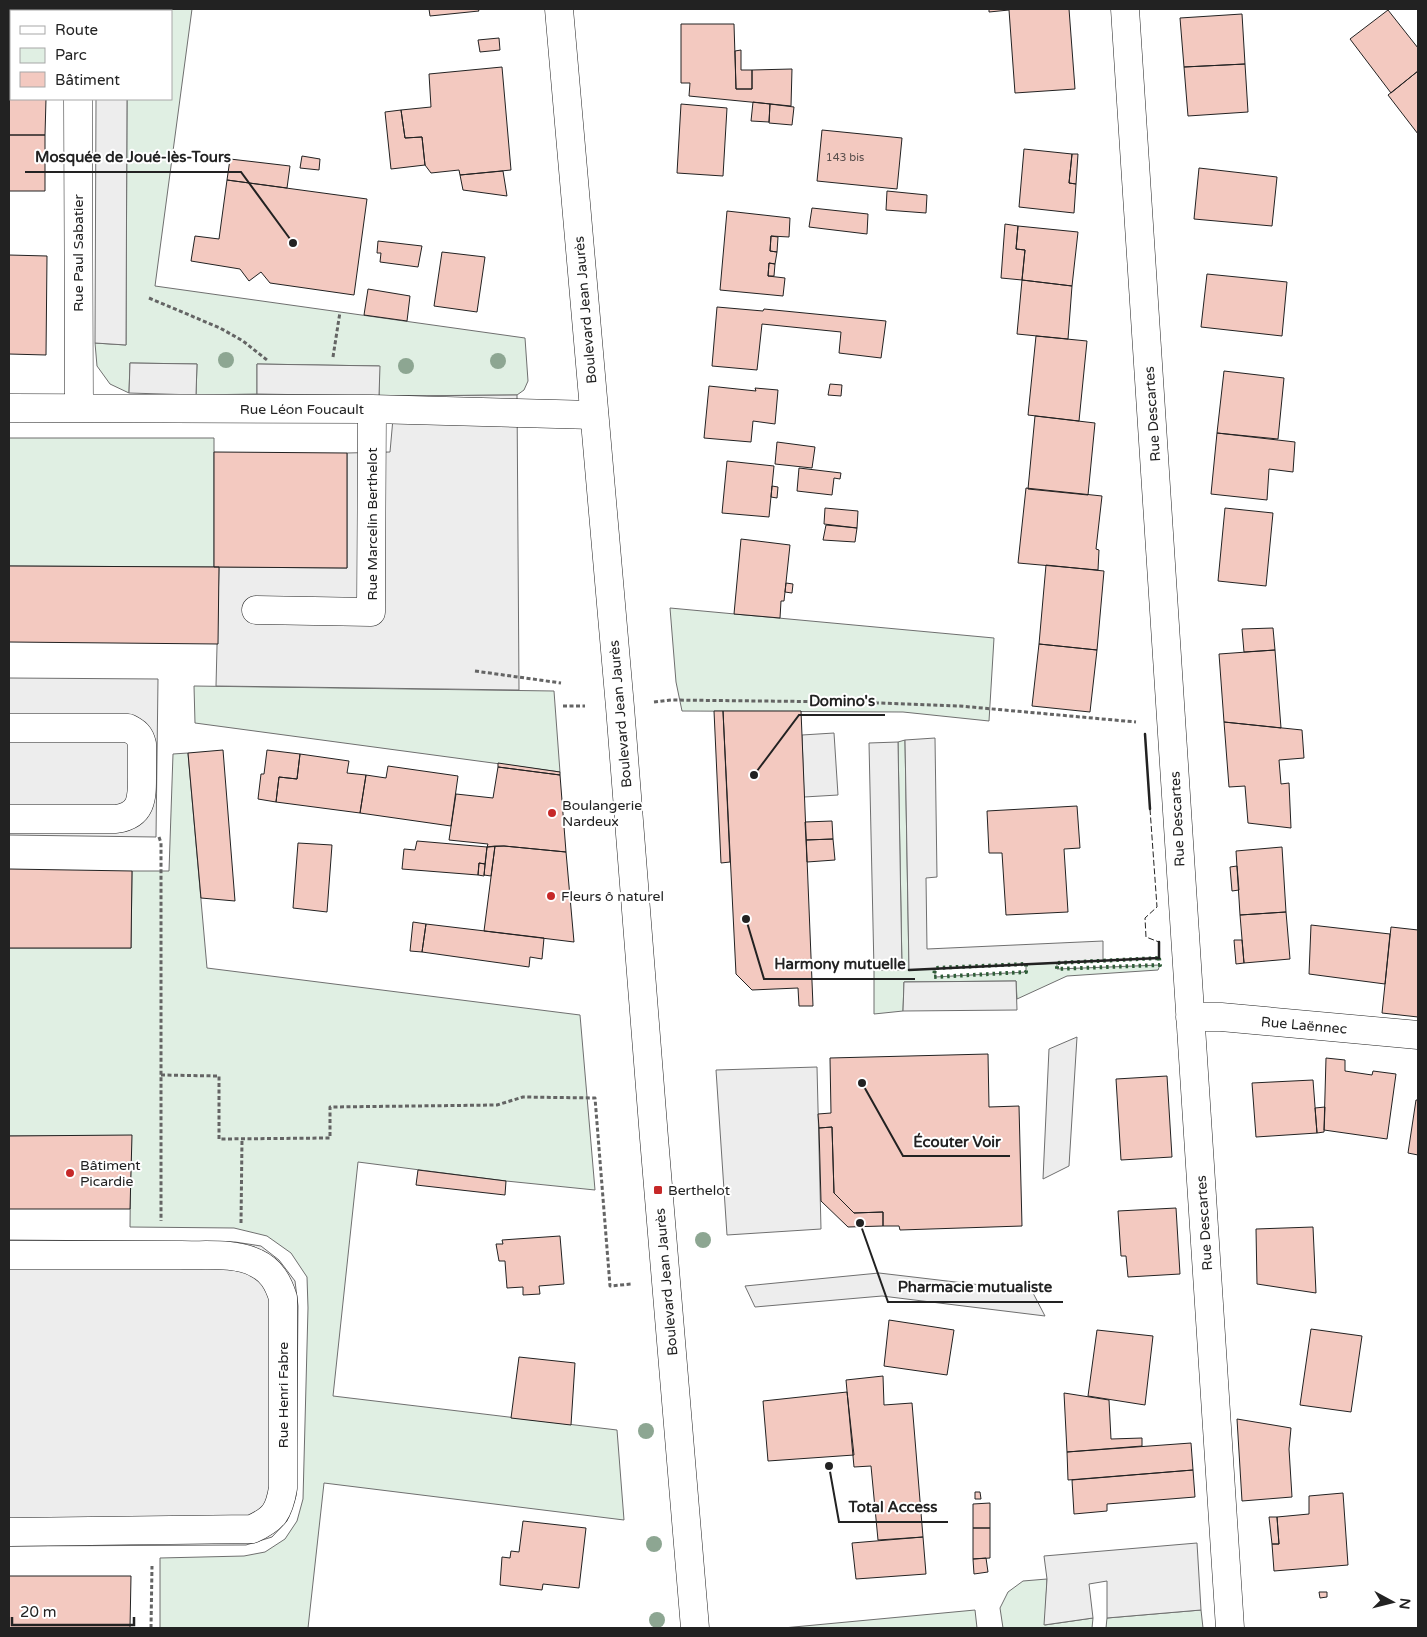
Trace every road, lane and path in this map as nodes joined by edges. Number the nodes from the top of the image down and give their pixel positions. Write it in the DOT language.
graph roads {
  1 [pos="559,9"];
  2 [pos="1125,9"];
  3 [pos="78,100"];
  4 [pos="149,298"];
  5 [pos="340,312"];
  6 [pos="333,357"];
  7 [pos="267,360"];
  8 [pos="9,408"];
  9 [pos="79,408"];
  10 [pos="372,410"];
  11 [pos="594,415"];
  12 [pos="256,610"];
  13 [pos="475,671"];
  14 [pos="561,683"];
  15 [pos="563,706"];
  16 [pos="620,707"];
  17 [pos="1172,725"];
  18 [pos="9,728"];
  19 [pos="134,811"];
  20 [pos="9,820"];
  21 [pos="1190,1017"];
  22 [pos="1418,1035"];
  23 [pos="161,1075"];
  24 [pos="242,1139"];
  25 [pos="9,1255"];
  26 [pos="161,1255"];
  27 [pos="240,1258"];
  28 [pos="666,1281"];
  29 [pos="153,1530"];
  30 [pos="9,1532"];
  31 [pos="151,1628"];
  32 [pos="695,1628"];
  33 [pos="1230,1628"];
  1 -- 11 [label="street, Boulevard Jean Jaurès"];
  2 -- 17 [label="street, Rue Descartes"];
  3 -- 9 [label="street, Rue Paul Sabatier"];
  4 -- 7 [label="path"];
  5 -- 6 [label="path"];
  8 -- 9 [label="street, Rue Léon Foucault"];
  9 -- 10 [label="street, Rue Léon Foucault"];
  10 -- 11 [label="street, Rue Léon Foucault"];
  10 -- 12 [label="street, Rue Marcelin Berthelot"];
  11 -- 16 [label="street, Boulevard Jean Jaurès"];
  13 -- 14 [label="path"];
  15 -- 16 [label="path"];
  16 -- 17 [label="path"];
  16 -- 28 [label="street, Boulevard Jean Jaurès"];
  17 -- 21 [label="street, Rue Descartes"];
  18 -- 19 [label="street"];
  19 -- 20 [label="street"];
  19 -- 23 [label="path"];
  21 -- 22 [label="street, Rue Laënnec"];
  21 -- 33 [label="street, Rue Descartes"];
  23 -- 24 [label="path"];
  23 -- 26 [label="path"];
  24 -- 27 [label="path"];
  24 -- 28 [label="path"];
  25 -- 26 [label="street, Rue Henri Fabre"];
  26 -- 27 [label="street, Rue Henri Fabre"];
  27 -- 29 [label="street, Rue Henri Fabre"];
  28 -- 32 [label="street, Boulevard Jean Jaurès"];
  29 -- 30 [label="street, Rue Henri Fabre"];
  29 -- 31 [label="path"];
}
